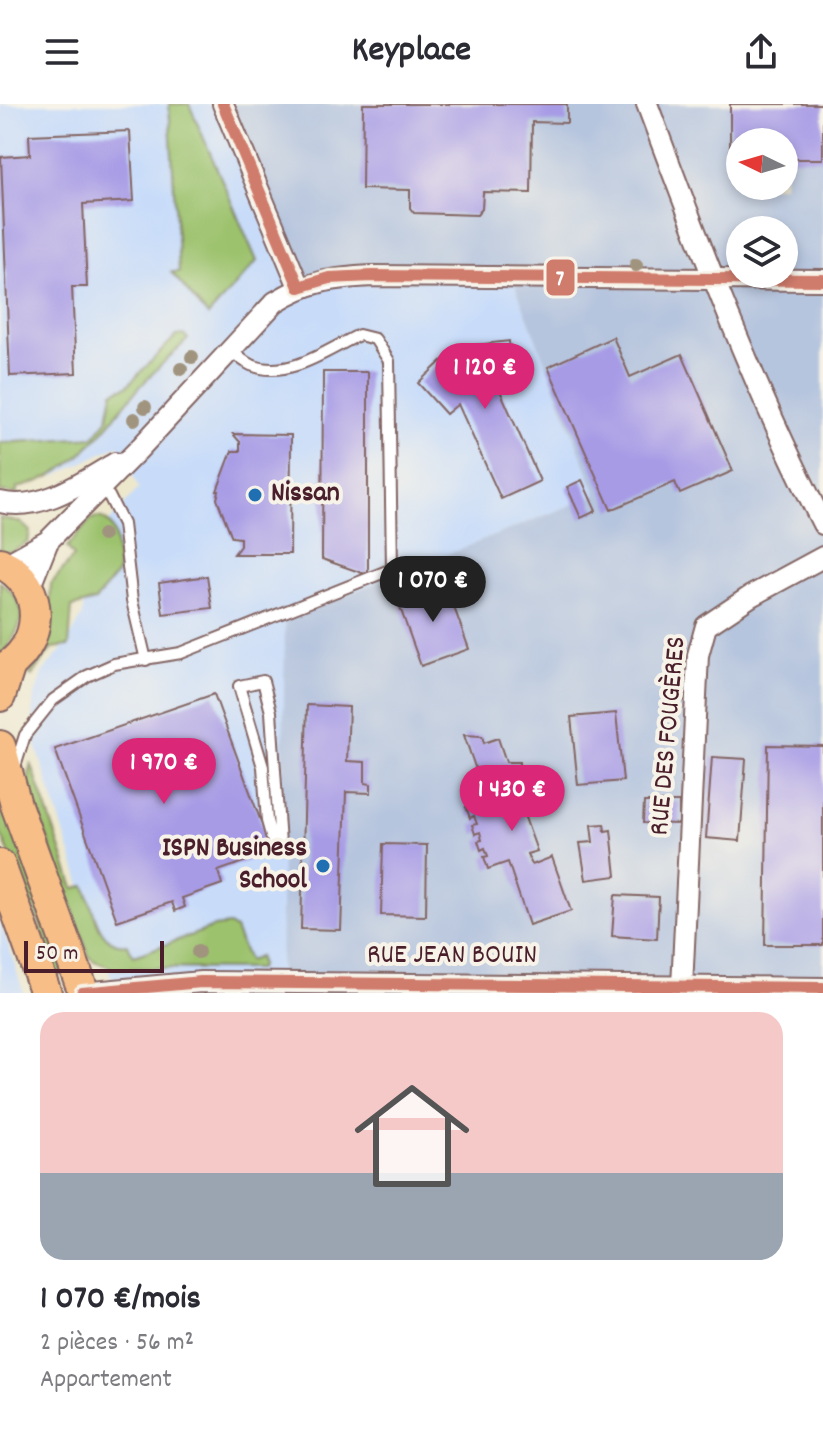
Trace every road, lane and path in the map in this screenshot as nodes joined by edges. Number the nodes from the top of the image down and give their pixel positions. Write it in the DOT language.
graph roads {
  1 [pos="223,104"];
  2 [pos="647,104"];
  3 [pos="712,278"];
  4 [pos="823,280"];
  5 [pos="299,287"];
  6 [pos="230,350"];
  7 [pos="139,449"];
  8 [pos="98,490"];
  9 [pos="0,502"];
  10 [pos="823,524"];
  11 [pos="48,541"];
  12 [pos="823,557"];
  13 [pos="2,564"];
  14 [pos="29,589"];
  15 [pos="146,660"];
  16 [pos="5,667"];
  17 [pos="0,696"];
  18 [pos="0,746"];
  19 [pos="12,790"];
  20 [pos="277,845"];
  21 [pos="0,865"];
  22 [pos="682,987"];
  23 [pos="201,988"];
  24 [pos="823,988"];
  25 [pos="578,989"];
  26 [pos="46,993"];
  27 [pos="83,993"];
  1 -- 5 [label="street"];
  2 -- 3 [label="street"];
  3 -- 4 [label="street"];
  3 -- 5 [label="street"];
  3 -- 10 [label="street"];
  5 -- 6 [label="street"];
  6 -- 7 [label="street"];
  6 -- 15 [label="lane"];
  7 -- 8 [label="street"];
  7 -- 9 [label="street"];
  8 -- 11 [label="street"];
  8 -- 15 [label="lane"];
  11 -- 13 [label="street"];
  11 -- 14 [label="street"];
  12 -- 22 [label="street, RUE DES FOUGÈRES"];
  13 -- 14 [label="main road"];
  14 -- 16 [label="main road"];
  15 -- 19 [label="lane"];
  16 -- 17 [label="main road"];
  18 -- 19 [label="main road"];
  19 -- 27 [label="main road"];
  20 -- 20 [label="lane"];
  21 -- 26 [label="main road"];
  22 -- 24 [label="street, RUE JEAN BOUIN"];
  22 -- 25 [label="street, RUE JEAN BOUIN"];
  23 -- 25 [label="street, RUE JEAN BOUIN"];
  23 -- 27 [label="street, RUE JEAN BOUIN"];
}
